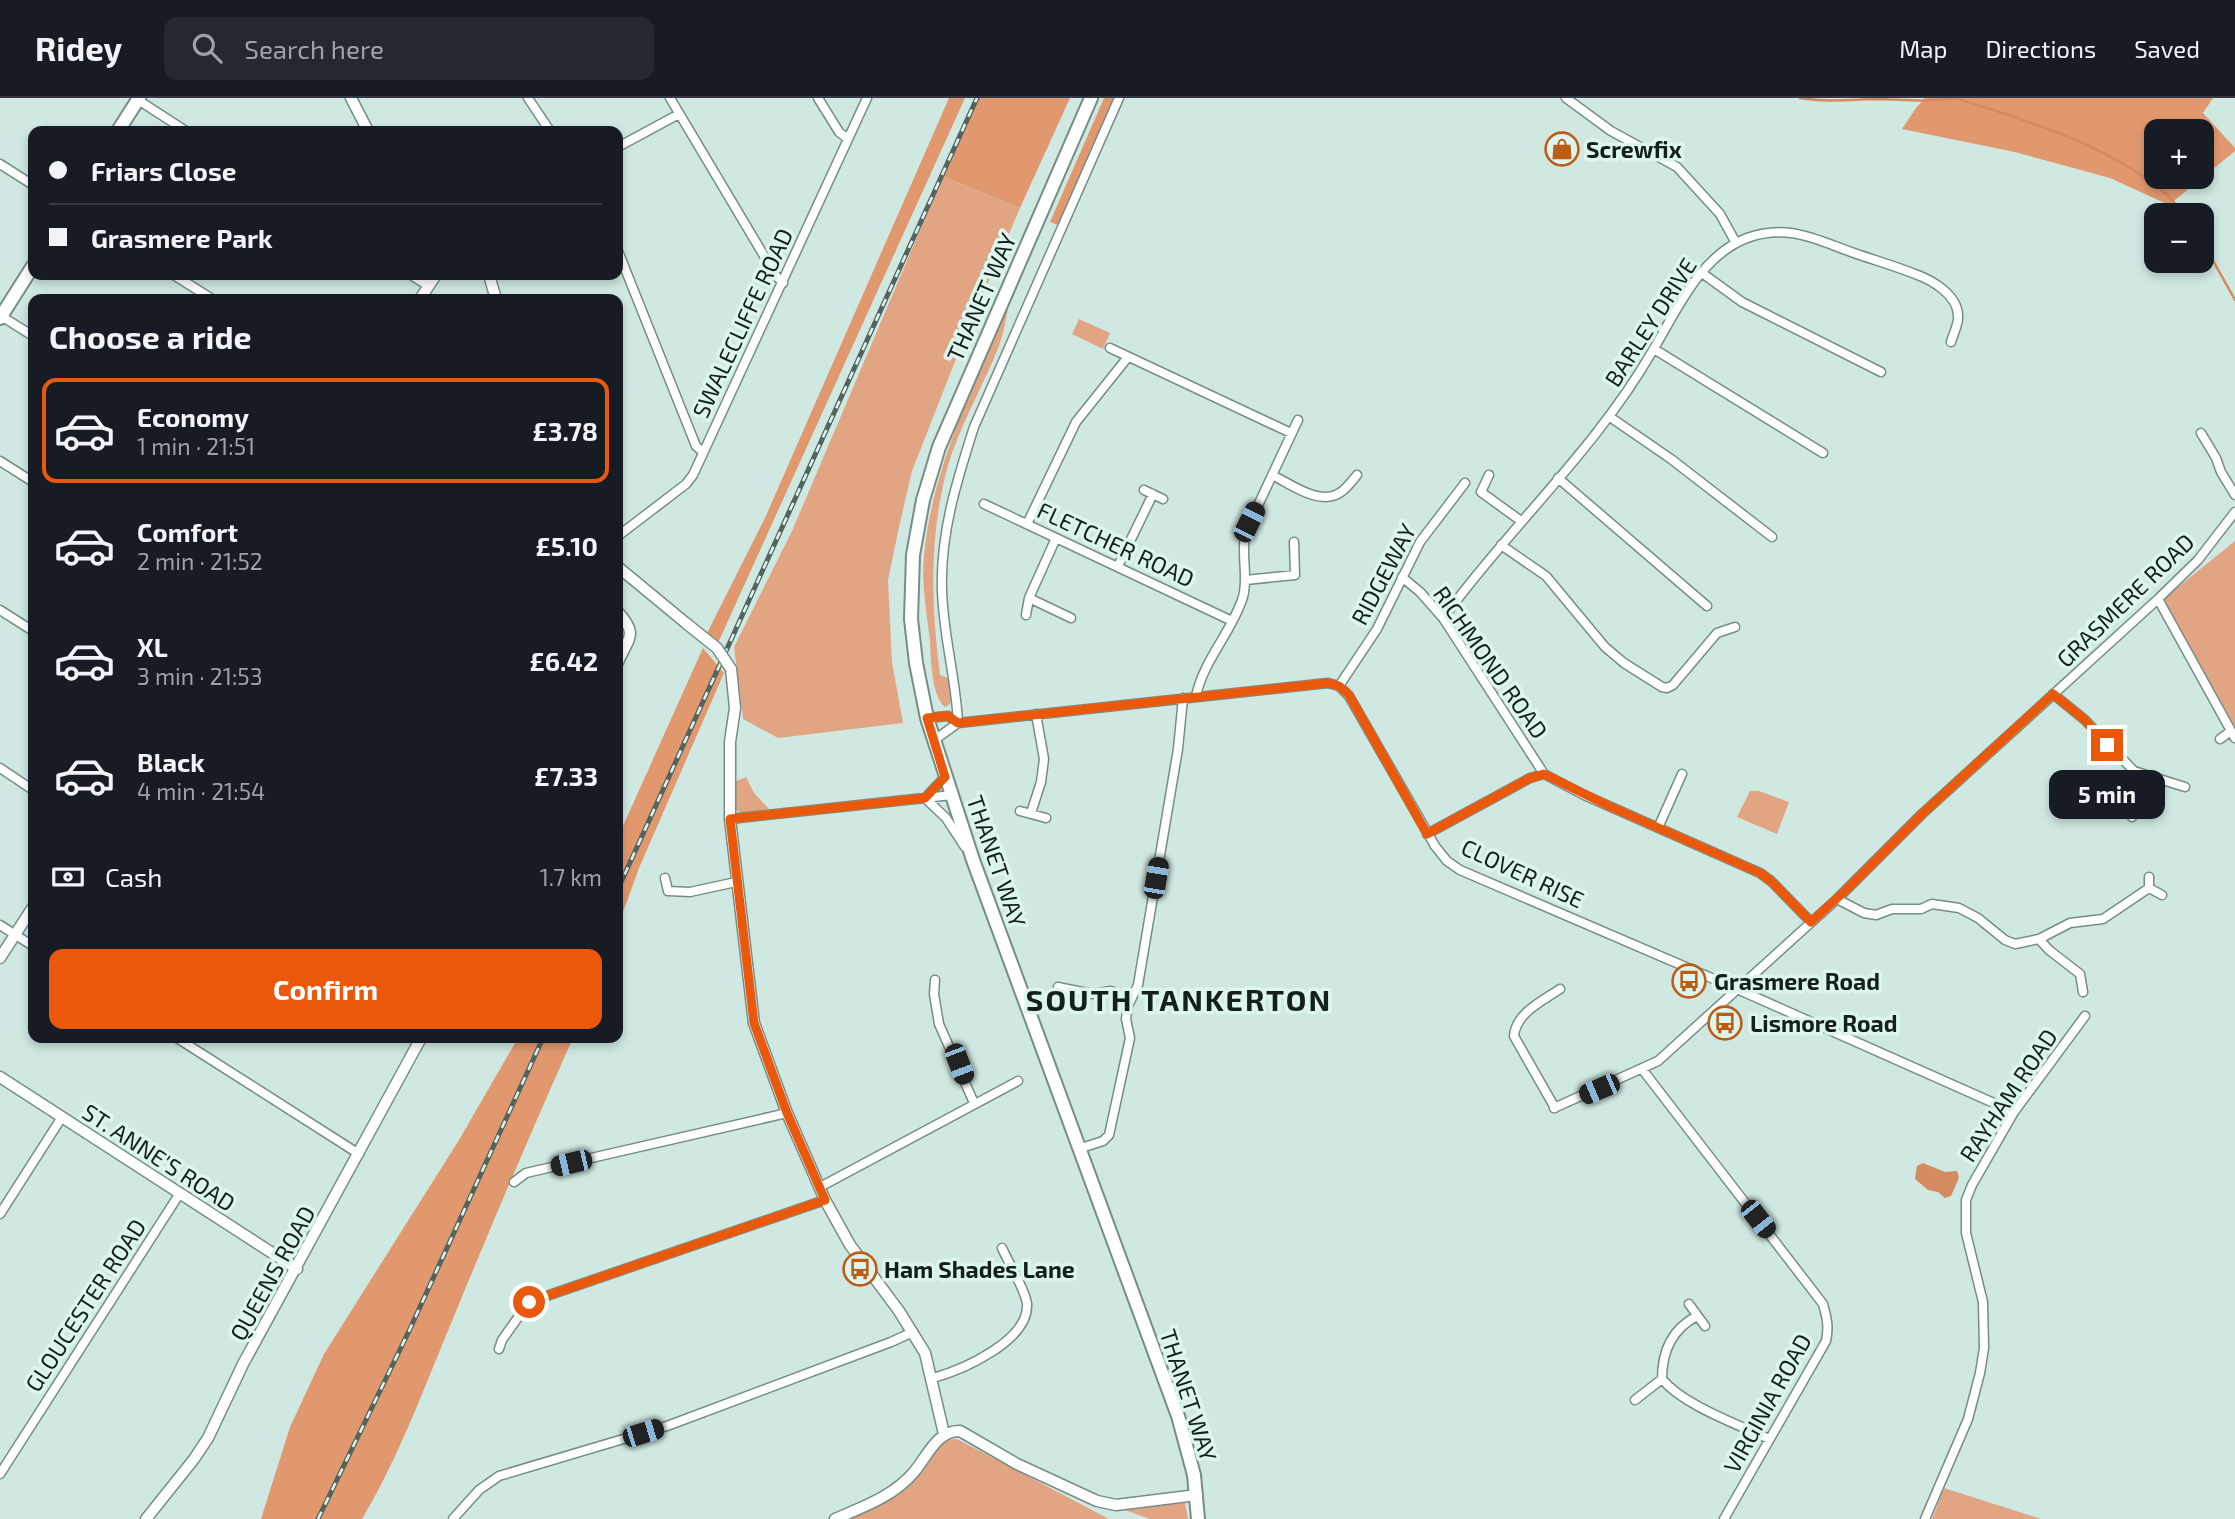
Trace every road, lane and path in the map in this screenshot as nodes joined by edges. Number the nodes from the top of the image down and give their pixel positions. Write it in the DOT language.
graph roads {
  1 [pos="351,98"];
  2 [pos="527,98"];
  3 [pos="670,98"];
  4 [pos="818,98"];
  5 [pos="867,98"];
  6 [pos="1091,98"];
  7 [pos="1119,98"];
  8 [pos="1566,98"];
  9 [pos="139,99"];
  10 [pos="679,114"];
  11 [pos="121,126"];
  12 [pos="179,126"];
  13 [pos="365,126"];
  14 [pos="547,126"];
  15 [pos="848,139"];
  16 [pos="623,143"];
  17 [pos="0,164"];
  18 [pos="28,182"];
  19 [pos="1736,243"];
  20 [pos="623,264"];
  21 [pos="1702,273"];
  22 [pos="28,274"];
  23 [pos="182,280"];
  24 [pos="419,280"];
  25 [pos="433,280"];
  26 [pos="783,283"];
  27 [pos="429,286"];
  28 [pos="204,294"];
  29 [pos="423,294"];
  30 [pos="1,317"];
  31 [pos="28,333"];
  32 [pos="1951,342"];
  33 [pos="1110,348"];
  34 [pos="1654,349"];
  35 [pos="1128,357"];
  36 [pos="1881,372"];
  37 [pos="1610,417"];
  38 [pos="1297,420"];
  39 [pos="1291,433"];
  40 [pos="2201,433"];
  41 [pos="703,452"];
  42 [pos="1823,453"];
  43 [pos="0,461"];
  44 [pos="1272,475"];
  45 [pos="1357,475"];
  46 [pos="1489,475"];
  47 [pos="1558,478"];
  48 [pos="28,479"];
  49 [pos="1465,482"];
  50 [pos="2235,495"];
  51 [pos="1163,499"];
  52 [pos="984,504"];
  53 [pos="2235,512"];
  54 [pos="1521,521"];
  55 [pos="1027,524"];
  56 [pos="623,532"];
  57 [pos="1772,537"];
  58 [pos="1056,538"];
  59 [pos="1294,542"];
  60 [pos="1501,544"];
  61 [pos="1118,566"];
  62 [pos="623,571"];
  63 [pos="1402,577"];
  64 [pos="1246,580"];
  65 [pos="1030,598"];
  66 [pos="2158,599"];
  67 [pos="1707,606"];
  68 [pos="1450,609"];
  69 [pos="0,610"];
  70 [pos="1026,615"];
  71 [pos="1071,618"];
  72 [pos="623,619"];
  73 [pos="1232,621"];
  74 [pos="1735,627"];
  75 [pos="28,628"];
  76 [pos="623,652"];
  77 [pos="1339,686"];
  78 [pos="2053,694"];
  79 [pos="1196,696"];
  80 [pos="1183,698"];
  81 [pos="1036,714"];
  82 [pos="927,718"];
  83 [pos="958,723"];
  84 [pos="2233,734"];
  85 [pos="2220,739"];
  86 [pos="933,741"];
  87 [pos="0,768"];
  88 [pos="2134,771"];
  89 [pos="1544,774"];
  90 [pos="1682,774"];
  91 [pos="945,777"];
  92 [pos="28,786"];
  93 [pos="2185,787"];
  94 [pos="2125,788"];
  95 [pos="2108,794"];
  96 [pos="952,795"];
  97 [pos="925,798"];
  98 [pos="1020,811"];
  99 [pos="1031,813"];
  100 [pos="2132,817"];
  101 [pos="1046,818"];
  102 [pos="730,819"];
  103 [pos="1658,828"];
  104 [pos="1427,834"];
  105 [pos="973,860"];
  106 [pos="2149,877"];
  107 [pos="665,878"];
  108 [pos="736,882"];
  109 [pos="2149,888"];
  110 [pos="2162,895"];
  111 [pos="1837,899"];
  112 [pos="28,914"];
  113 [pos="1811,922"];
  114 [pos="0,925"];
  115 [pos="15,935"];
  116 [pos="2039,939"];
  117 [pos="28,943"];
  118 [pos="0,958"];
  119 [pos="935,980"];
  120 [pos="1058,987"];
  121 [pos="1560,989"];
  122 [pos="1737,989"];
  123 [pos="2083,992"];
  124 [pos="1131,1000"];
  125 [pos="2085,1016"];
  126 [pos="185,1043"];
  127 [pos="418,1043"];
  128 [pos="1642,1069"];
  129 [pos="0,1077"];
  130 [pos="1018,1081"];
  131 [pos="974,1104"];
  132 [pos="2014,1112"];
  133 [pos="787,1113"];
  134 [pos="62,1117"];
  135 [pos="1078,1149"];
  136 [pos="359,1154"];
  137 [pos="514,1182"];
  138 [pos="820,1188"];
  139 [pos="180,1193"];
  140 [pos="825,1200"];
  141 [pos="0,1214"];
  142 [pos="1002,1248"];
  143 [pos="297,1269"];
  144 [pos="1689,1304"];
  145 [pos="1698,1316"];
  146 [pos="1705,1326"];
  147 [pos="914,1332"];
  148 [pos="499,1349"];
  149 [pos="933,1378"];
  150 [pos="1662,1379"];
  151 [pos="1635,1400"];
  152 [pos="944,1434"];
  153 [pos="1769,1439"];
  154 [pos="0,1474"];
  155 [pos="1197,1495"];
  156 [pos="146,1519"];
  157 [pos="453,1519"];
  158 [pos="835,1519"];
  159 [pos="1198,1519"];
  160 [pos="1724,1519"];
  161 [pos="1925,1519"];
  1 -- 13 [label="street"];
  2 -- 14 [label="street"];
  3 -- 10 [label="street"];
  4 -- 15 [label="street"];
  5 -- 15 [label="street, SWALECLIFFE ROAD"];
  6 -- 82 [label="main road, THANET WAY"];
  7 -- 83 [label="street"];
  8 -- 19 [label="street"];
  9 -- 11 [label="main road"];
  9 -- 12 [label="street"];
  10 -- 16 [label="street"];
  10 -- 26 [label="street"];
  15 -- 26 [label="street, SWALECLIFFE ROAD"];
  17 -- 18 [label="street"];
  19 -- 21 [label="street, BARLEY DRIVE"];
  19 -- 32 [label="street, BARLEY DRIVE"];
  20 -- 41 [label="street"];
  21 -- 34 [label="street, BARLEY DRIVE"];
  21 -- 36 [label="street"];
  22 -- 30 [label="main road"];
  23 -- 28 [label="street"];
  24 -- 27 [label="street"];
  25 -- 27 [label="street"];
  26 -- 41 [label="street, SWALECLIFFE ROAD"];
  27 -- 29 [label="street"];
  30 -- 31 [label="street"];
  33 -- 35 [label="street"];
  34 -- 37 [label="street, BARLEY DRIVE"];
  34 -- 42 [label="street"];
  35 -- 39 [label="street"];
  35 -- 55 [label="street"];
  37 -- 47 [label="street, BARLEY DRIVE"];
  37 -- 57 [label="street"];
  38 -- 39 [label="street"];
  39 -- 44 [label="street"];
  40 -- 50 [label="street"];
  41 -- 56 [label="street, SWALECLIFFE ROAD"];
  43 -- 48 [label="street"];
  44 -- 45 [label="street"];
  44 -- 64 [label="street"];
  46 -- 54 [label="street"];
  47 -- 54 [label="street, BARLEY DRIVE"];
  47 -- 67 [label="street"];
  49 -- 63 [label="street, RIDGEWAY"];
  51 -- 61 [label="street"];
  52 -- 55 [label="street, FLETCHER ROAD"];
  53 -- 66 [label="street, GRASMERE ROAD"];
  54 -- 60 [label="street, BARLEY DRIVE"];
  55 -- 58 [label="street, FLETCHER ROAD"];
  58 -- 61 [label="street, FLETCHER ROAD"];
  58 -- 65 [label="street"];
  59 -- 64 [label="street"];
  60 -- 68 [label="street, BARLEY DRIVE"];
  60 -- 74 [label="street"];
  61 -- 73 [label="street, FLETCHER ROAD"];
  62 -- 102 [label="street, bridge"];
  63 -- 77 [label="street, RIDGEWAY"];
  63 -- 89 [label="street, RICHMOND ROAD"];
  64 -- 73 [label="street"];
  65 -- 70 [label="street"];
  65 -- 71 [label="street"];
  66 -- 78 [label="street, GRASMERE ROAD"];
  66 -- 84 [label="street"];
  69 -- 75 [label="street"];
  72 -- 76 [label="street"];
  73 -- 79 [label="street"];
  77 -- 79 [label="street"];
  77 -- 104 [label="street, CLOVER RISE"];
  78 -- 88 [label="street"];
  78 -- 111 [label="street, GRASMERE ROAD"];
  79 -- 80 [label="street"];
  80 -- 81 [label="street"];
  80 -- 124 [label="street"];
  81 -- 83 [label="street"];
  81 -- 99 [label="street"];
  82 -- 83 [label="street"];
  82 -- 86 [label="main road, THANET WAY"];
  83 -- 86 [label="street"];
  84 -- 85 [label="street"];
  86 -- 91 [label="main road, THANET WAY"];
  87 -- 92 [label="street"];
  88 -- 93 [label="street"];
  88 -- 94 [label="street"];
  89 -- 103 [label="street, RICHMOND ROAD"];
  89 -- 104 [label="street, RICHMOND ROAD"];
  90 -- 103 [label="street"];
  91 -- 96 [label="main road, THANET WAY"];
  91 -- 97 [label="street"];
  94 -- 95 [label="street"];
  94 -- 100 [label="street"];
  96 -- 97 [label="street"];
  96 -- 105 [label="main road, THANET WAY"];
  97 -- 102 [label="street"];
  97 -- 105 [label="street"];
  98 -- 99 [label="street"];
  99 -- 101 [label="street"];
  102 -- 108 [label="street"];
  103 -- 113 [label="street, RICHMOND ROAD"];
  104 -- 122 [label="street, CLOVER RISE"];
  105 -- 135 [label="main road, THANET WAY"];
  106 -- 109 [label="street"];
  107 -- 108 [label="street"];
  108 -- 133 [label="street"];
  109 -- 110 [label="street"];
  109 -- 116 [label="street"];
  111 -- 113 [label="street, GRASMERE ROAD"];
  111 -- 116 [label="street"];
  112 -- 115 [label="street"];
  113 -- 122 [label="street, GRASMERE ROAD"];
  114 -- 115 [label="street"];
  115 -- 117 [label="street"];
  115 -- 118 [label="street"];
  116 -- 123 [label="street"];
  119 -- 131 [label="street"];
  120 -- 124 [label="street"];
  121 -- 128 [label="street, GRASMERE ROAD"];
  122 -- 128 [label="street, GRASMERE ROAD"];
  122 -- 132 [label="street"];
  124 -- 135 [label="street"];
  125 -- 132 [label="street, RAYHAM ROAD"];
  126 -- 136 [label="street"];
  127 -- 136 [label="street, QUEENS ROAD"];
  128 -- 153 [label="street, VIRGINIA ROAD"];
  129 -- 134 [label="street, ST. ANNE'S ROAD"];
  130 -- 131 [label="street"];
  131 -- 138 [label="street"];
  132 -- 161 [label="street, RAYHAM ROAD"];
  133 -- 137 [label="street"];
  133 -- 138 [label="street"];
  134 -- 139 [label="street, ST. ANNE'S ROAD"];
  134 -- 141 [label="street"];
  135 -- 155 [label="main road, THANET WAY"];
  136 -- 143 [label="street, QUEENS ROAD"];
  138 -- 140 [label="street"];
  139 -- 143 [label="street, ST. ANNE'S ROAD"];
  139 -- 154 [label="street, GLOUCESTER ROAD"];
  140 -- 147 [label="street"];
  140 -- 148 [label="street"];
  142 -- 149 [label="street"];
  143 -- 156 [label="street, QUEENS ROAD"];
  144 -- 145 [label="street"];
  145 -- 146 [label="street"];
  145 -- 150 [label="street"];
  147 -- 149 [label="street"];
  147 -- 157 [label="street"];
  149 -- 152 [label="street"];
  150 -- 151 [label="street"];
  150 -- 153 [label="street"];
  152 -- 155 [label="street"];
  152 -- 158 [label="street"];
  153 -- 160 [label="street, VIRGINIA ROAD"];
  155 -- 159 [label="main road, THANET WAY"];
}
